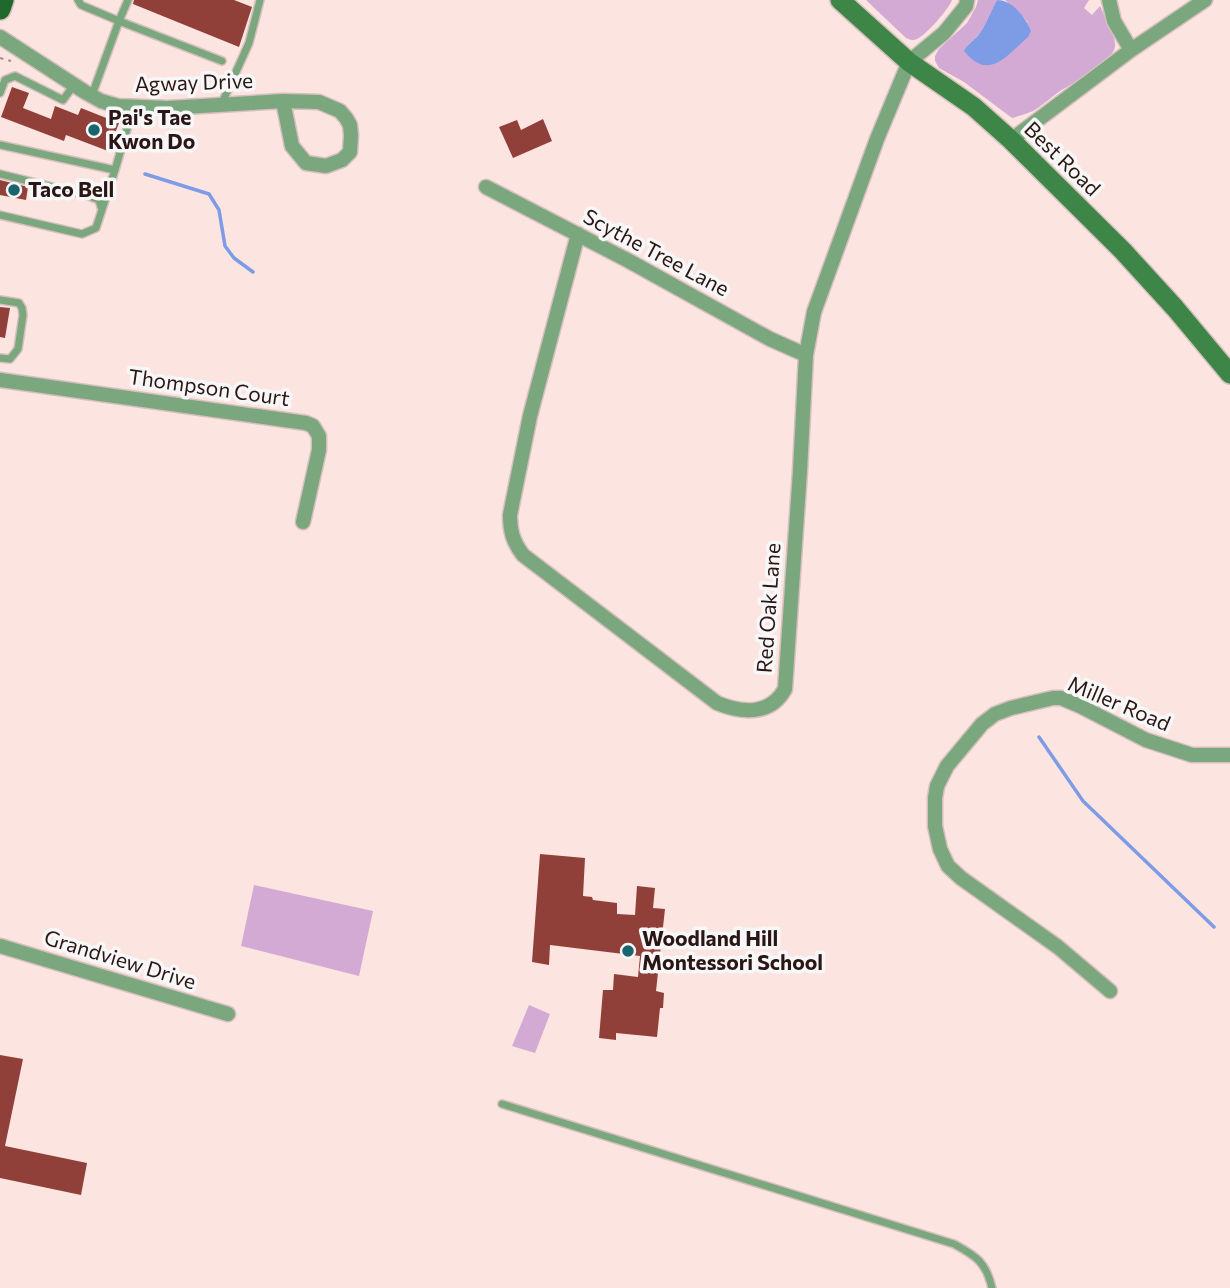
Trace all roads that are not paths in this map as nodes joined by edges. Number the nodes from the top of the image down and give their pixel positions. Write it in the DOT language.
graph roads {
  1 [pos="4,0"];
  2 [pos="78,0"];
  3 [pos="128,0"];
  4 [pos="260,0"];
  5 [pos="840,0"];
  6 [pos="967,0"];
  7 [pos="1109,0"];
  8 [pos="1205,0"];
  9 [pos="0,9"];
  10 [pos="119,21"];
  11 [pos="0,37"];
  12 [pos="1131,50"];
  13 [pos="222,61"];
  14 [pos="909,62"];
  15 [pos="74,85"];
  16 [pos="0,93"];
  17 [pos="92,96"];
  18 [pos="283,101"];
  19 [pos="222,103"];
  20 [pos="131,107"];
  21 [pos="1011,140"];
  22 [pos="0,145"];
  23 [pos="115,170"];
  24 [pos="0,174"];
  25 [pos="486,187"];
  26 [pos="102,208"];
  27 [pos="0,215"];
  28 [pos="578,234"];
  29 [pos="0,300"];
  30 [pos="806,355"];
  31 [pos="0,358"];
  32 [pos="1230,374"];
  33 [pos="0,380"];
  34 [pos="303,522"];
  35 [pos="1230,755"];
  36 [pos="0,946"];
  37 [pos="1110,991"];
  38 [pos="228,1014"];
  39 [pos="502,1104"];
  40 [pos="992,1288"];
  1 -- 9 [label="main road"];
  2 -- 10 [label="lane"];
  3 -- 10 [label="lane"];
  4 -- 19 [label="lane"];
  5 -- 14 [label="street, Best Road"];
  6 -- 14 [label="street"];
  7 -- 12 [label="street"];
  8 -- 12 [label="street"];
  10 -- 13 [label="lane"];
  10 -- 17 [label="lane"];
  11 -- 15 [label="street, Agway Drive"];
  12 -- 21 [label="street"];
  14 -- 21 [label="street, Best Road"];
  14 -- 30 [label="street, Red Oak Lane"];
  15 -- 16 [label="lane"];
  15 -- 17 [label="street, Agway Drive"];
  17 -- 20 [label="street, Agway Drive"];
  18 -- 18 [label="street, Agway Drive"];
  18 -- 19 [label="street, Agway Drive"];
  19 -- 20 [label="street, Agway Drive"];
  20 -- 23 [label="lane"];
  21 -- 32 [label="street, Best Road"];
  22 -- 23 [label="lane"];
  23 -- 26 [label="lane"];
  24 -- 26 [label="lane"];
  25 -- 28 [label="street, Scythe Tree Lane"];
  26 -- 27 [label="lane"];
  28 -- 30 [label="street, Scythe Tree Lane"];
  28 -- 30 [label="street, Red Oak Lane"];
  29 -- 31 [label="lane"];
  33 -- 34 [label="street, Thompson Court"];
  35 -- 37 [label="street, Miller Road"];
  36 -- 38 [label="street, Grandview Drive"];
  39 -- 40 [label="lane"];
}
